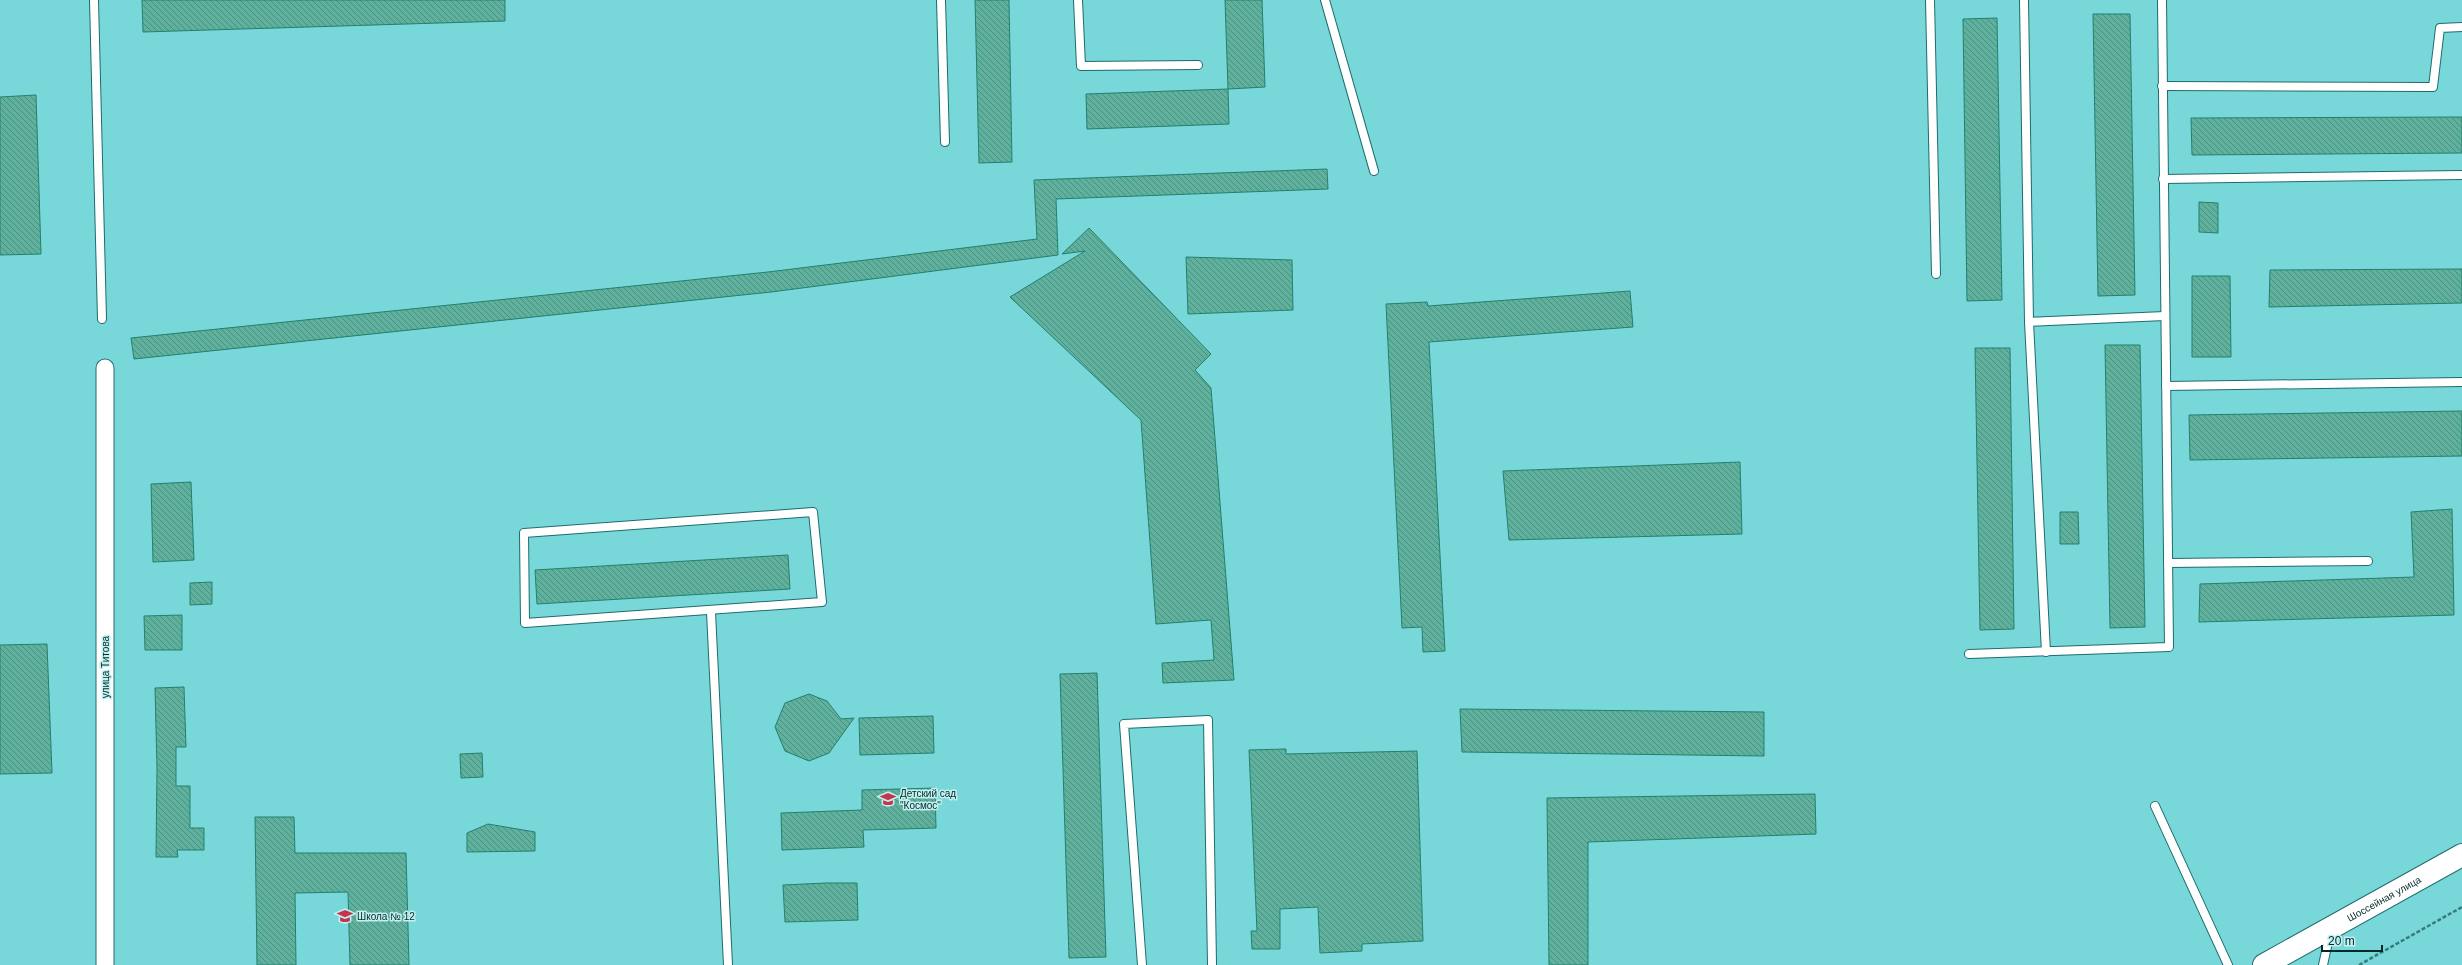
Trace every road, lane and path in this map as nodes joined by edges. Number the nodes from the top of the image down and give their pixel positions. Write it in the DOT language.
graph roads {
  1 [pos="94,0"];
  2 [pos="941,0"];
  3 [pos="1078,0"];
  4 [pos="1325,0"];
  5 [pos="1930,0"];
  6 [pos="2024,0"];
  7 [pos="2162,0"];
  8 [pos="2462,27"];
  9 [pos="1198,65"];
  10 [pos="2162,86"];
  11 [pos="945,142"];
  12 [pos="1374,170"];
  13 [pos="2462,175"];
  14 [pos="2163,179"];
  15 [pos="1936,274"];
  16 [pos="2164,316"];
  17 [pos="102,319"];
  18 [pos="2030,322"];
  19 [pos="105,368"];
  20 [pos="2462,382"];
  21 [pos="2166,386"];
  22 [pos="2368,561"];
  23 [pos="2168,563"];
  24 [pos="711,612"];
  25 [pos="2046,652"];
  26 [pos="1968,654"];
  27 [pos="2155,806"];
  28 [pos="2462,855"];
  29 [pos="2462,907"];
  30 [pos="2331,928"];
  31 [pos="105,965"];
  32 [pos="728,965"];
  33 [pos="1142,965"];
  34 [pos="1209,965"];
  35 [pos="2228,965"];
  36 [pos="2264,965"];
  37 [pos="2323,965"];
  38 [pos="2359,965"];
  1 -- 17 [label="lane"];
  2 -- 11 [label="lane"];
  3 -- 9 [label="lane"];
  4 -- 12 [label="lane"];
  5 -- 15 [label="lane"];
  6 -- 18 [label="lane"];
  7 -- 10 [label="lane"];
  8 -- 10 [label="lane"];
  10 -- 14 [label="lane"];
  13 -- 14 [label="lane"];
  14 -- 16 [label="lane"];
  16 -- 18 [label="lane"];
  16 -- 21 [label="lane"];
  18 -- 25 [label="lane"];
  19 -- 31 [label="street, улица Титова"];
  20 -- 21 [label="lane"];
  21 -- 23 [label="lane"];
  22 -- 23 [label="lane"];
  23 -- 25 [label="lane"];
  24 -- 24 [label="lane"];
  24 -- 32 [label="lane"];
  25 -- 26 [label="lane"];
  27 -- 35 [label="lane"];
  28 -- 30 [label="street, Шоссейная улица"];
  29 -- 38 [label="path"];
  30 -- 36 [label="street, Шоссейная улица"];
  30 -- 37 [label="lane"];
  33 -- 34 [label="lane"];
}
